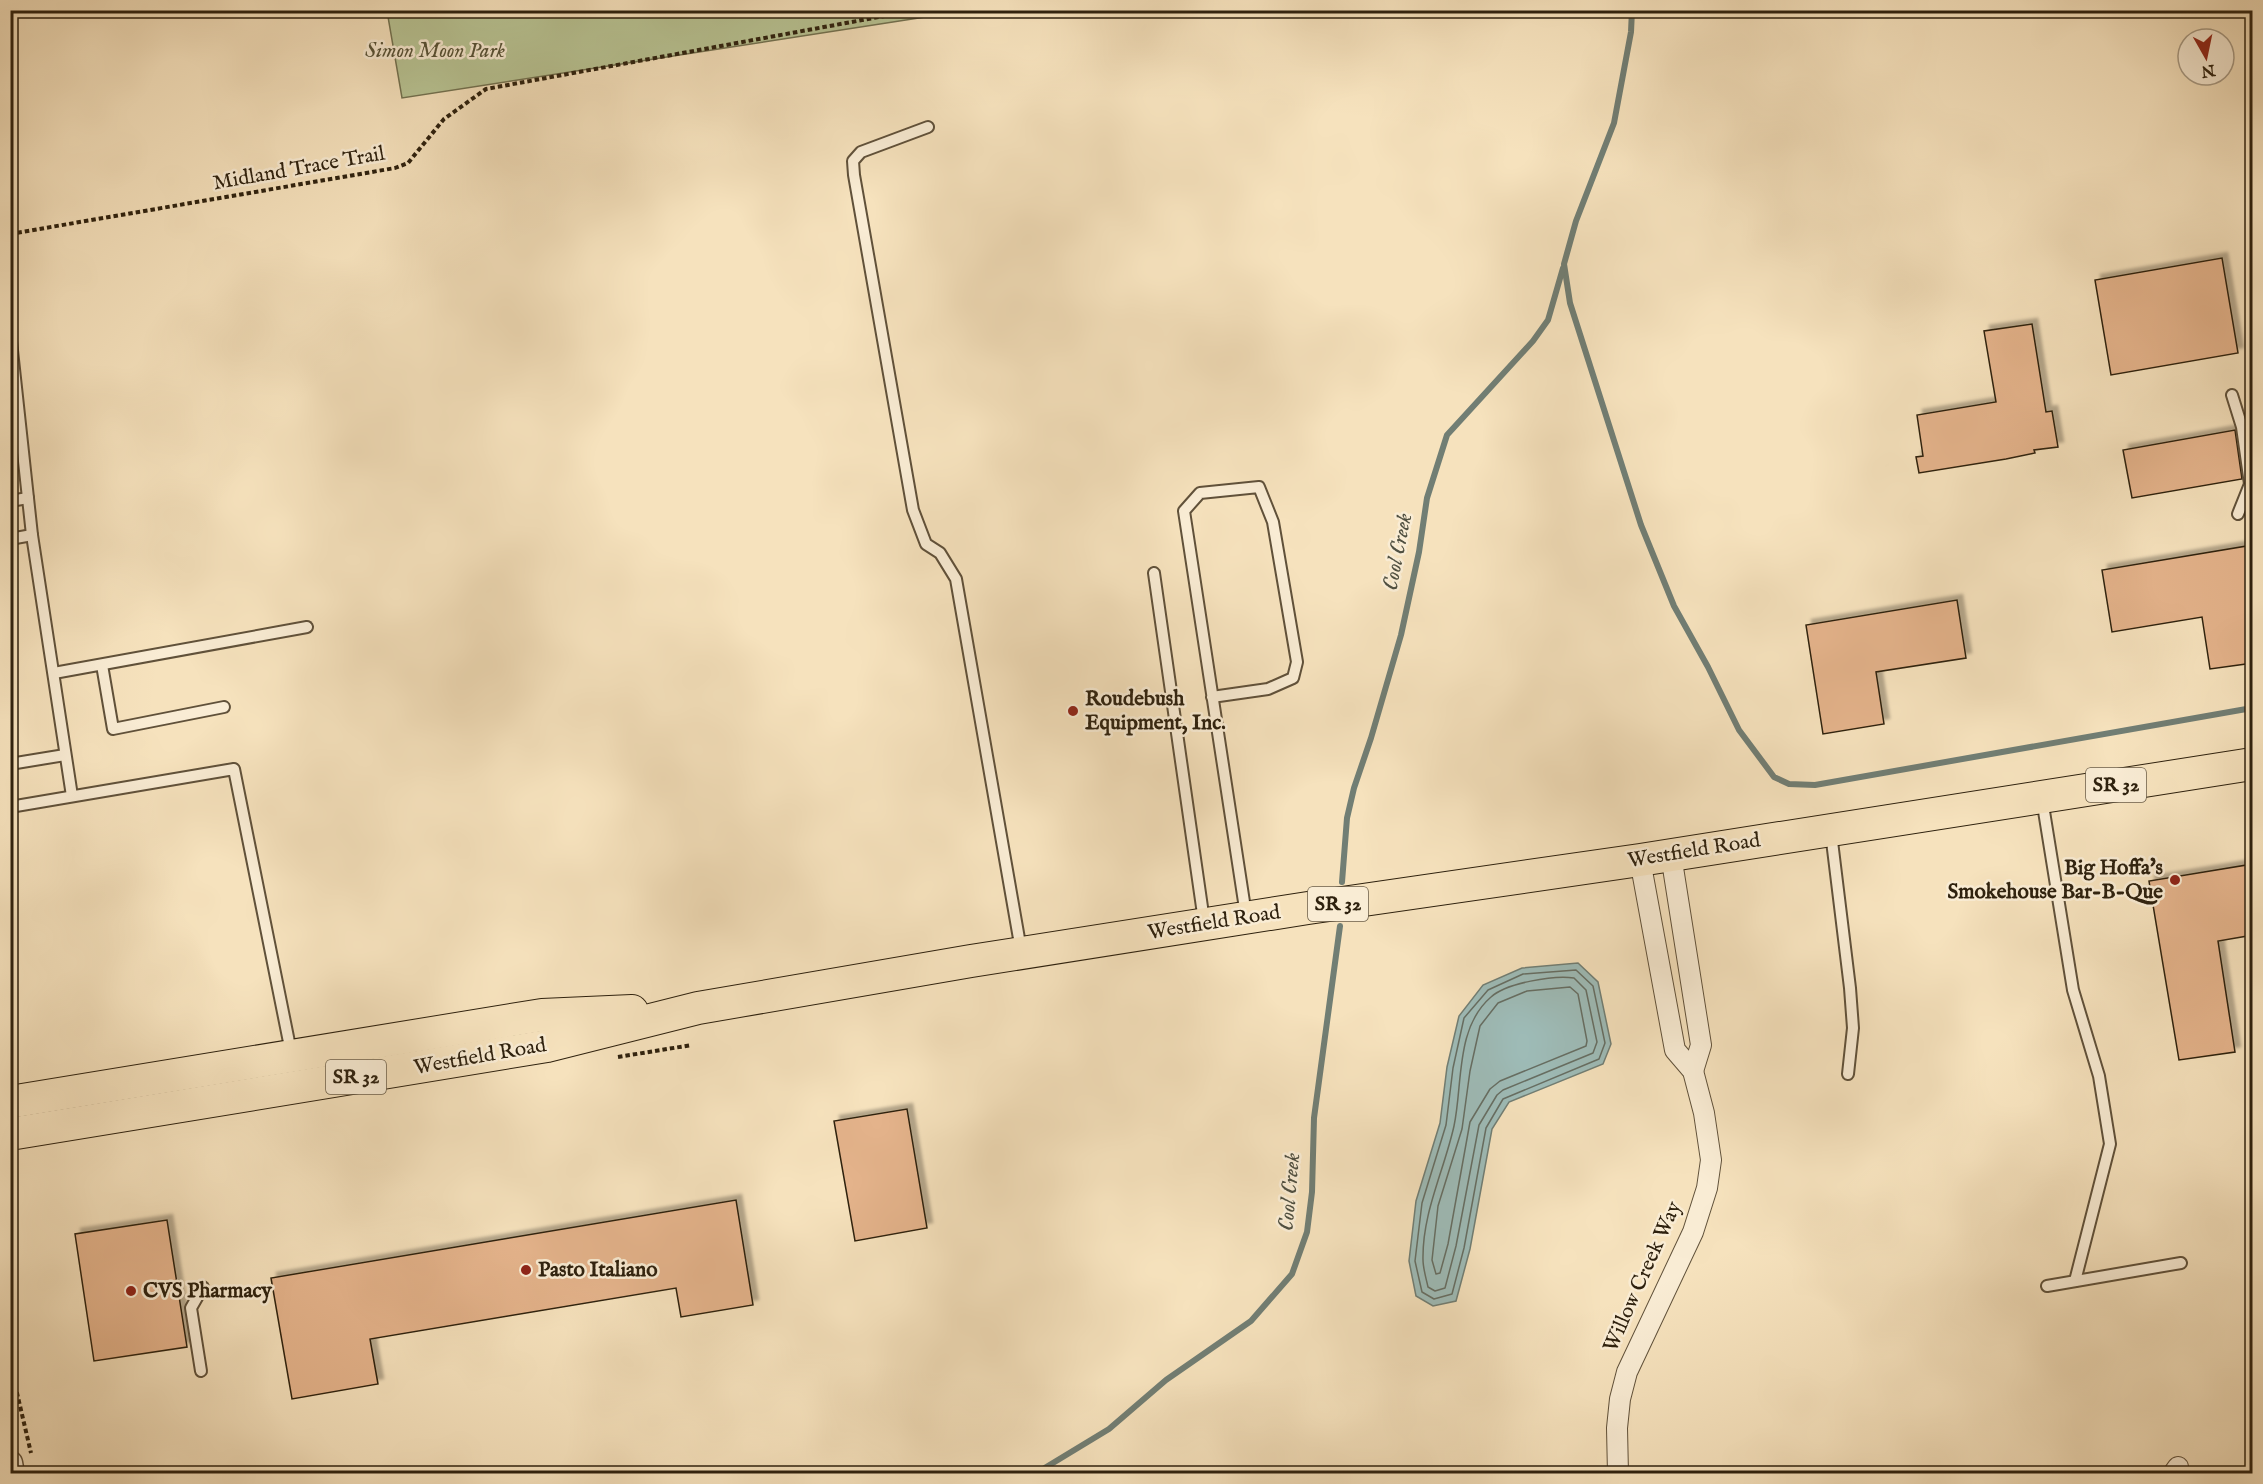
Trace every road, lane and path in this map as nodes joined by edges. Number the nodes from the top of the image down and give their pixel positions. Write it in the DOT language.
graph roads {
  1 [pos="917,10"];
  2 [pos="928,127"];
  3 [pos="10,234"];
  4 [pos="10,332"];
  5 [pos="2232,395"];
  6 [pos="28,498"];
  7 [pos="10,501"];
  8 [pos="2238,514"];
  9 [pos="32,535"];
  10 [pos="10,539"];
  11 [pos="1154,573"];
  12 [pos="307,627"];
  13 [pos="102,665"];
  14 [pos="54,673"];
  15 [pos="1212,698"];
  16 [pos="224,707"];
  17 [pos="65,755"];
  18 [pos="10,764"];
  19 [pos="2253,764"];
  20 [pos="72,796"];
  21 [pos="2042,796"];
  22 [pos="10,807"];
  23 [pos="1831,829"];
  24 [pos="1671,855"];
  25 [pos="1640,860"];
  26 [pos="1246,918"];
  27 [pos="1204,924"];
  28 [pos="1022,953"];
  29 [pos="698,1008"];
  30 [pos="292,1055"];
  31 [pos="1693,1071"];
  32 [pos="1848,1074"];
  33 [pos="10,1102"];
  34 [pos="10,1134"];
  35 [pos="2181,1263"];
  36 [pos="2075,1281"];
  37 [pos="2047,1286"];
  38 [pos="203,1287"];
  39 [pos="10,1363"];
  40 [pos="201,1371"];
  41 [pos="19,1467"];
  42 [pos="1618,1473"];
  1 -- 3 [label="path, Midland Trace Trail"];
  2 -- 28 [label="lane"];
  4 -- 6 [label="lane"];
  5 -- 8 [label="lane"];
  6 -- 7 [label="lane"];
  6 -- 9 [label="lane"];
  9 -- 10 [label="lane"];
  9 -- 14 [label="lane"];
  11 -- 27 [label="lane"];
  12 -- 13 [label="lane"];
  13 -- 14 [label="lane"];
  13 -- 16 [label="lane"];
  14 -- 17 [label="lane"];
  15 -- 15 [label="lane"];
  15 -- 26 [label="lane"];
  17 -- 18 [label="lane"];
  17 -- 20 [label="lane"];
  19 -- 21 [label="main road, SR 32"];
  20 -- 22 [label="lane"];
  20 -- 30 [label="lane"];
  21 -- 23 [label="main road, Westfield Road / SR 32"];
  21 -- 36 [label="lane"];
  23 -- 24 [label="main road, Westfield Road / SR 32"];
  23 -- 32 [label="lane"];
  24 -- 25 [label="main road, Westfield Road / SR 32"];
  24 -- 31 [label="street"];
  25 -- 26 [label="main road, Westfield Road / SR 32"];
  25 -- 31 [label="street, Willow Creek Way"];
  26 -- 27 [label="main road, Westfield Road / SR 32"];
  27 -- 28 [label="main road, Westfield Road / SR 32"];
  28 -- 29 [label="main road, Westfield Road / SR 32"];
  29 -- 30 [label="main road, Westfield Road / SR 32"];
  29 -- 34 [label="main road, Westfield Road / SR 32"];
  30 -- 33 [label="main road, Westfield Road / SR 32"];
  31 -- 42 [label="street, Willow Creek Way"];
  35 -- 36 [label="lane"];
  36 -- 37 [label="lane"];
  38 -- 40 [label="lane"];
  39 -- 41 [label="path"];
}
